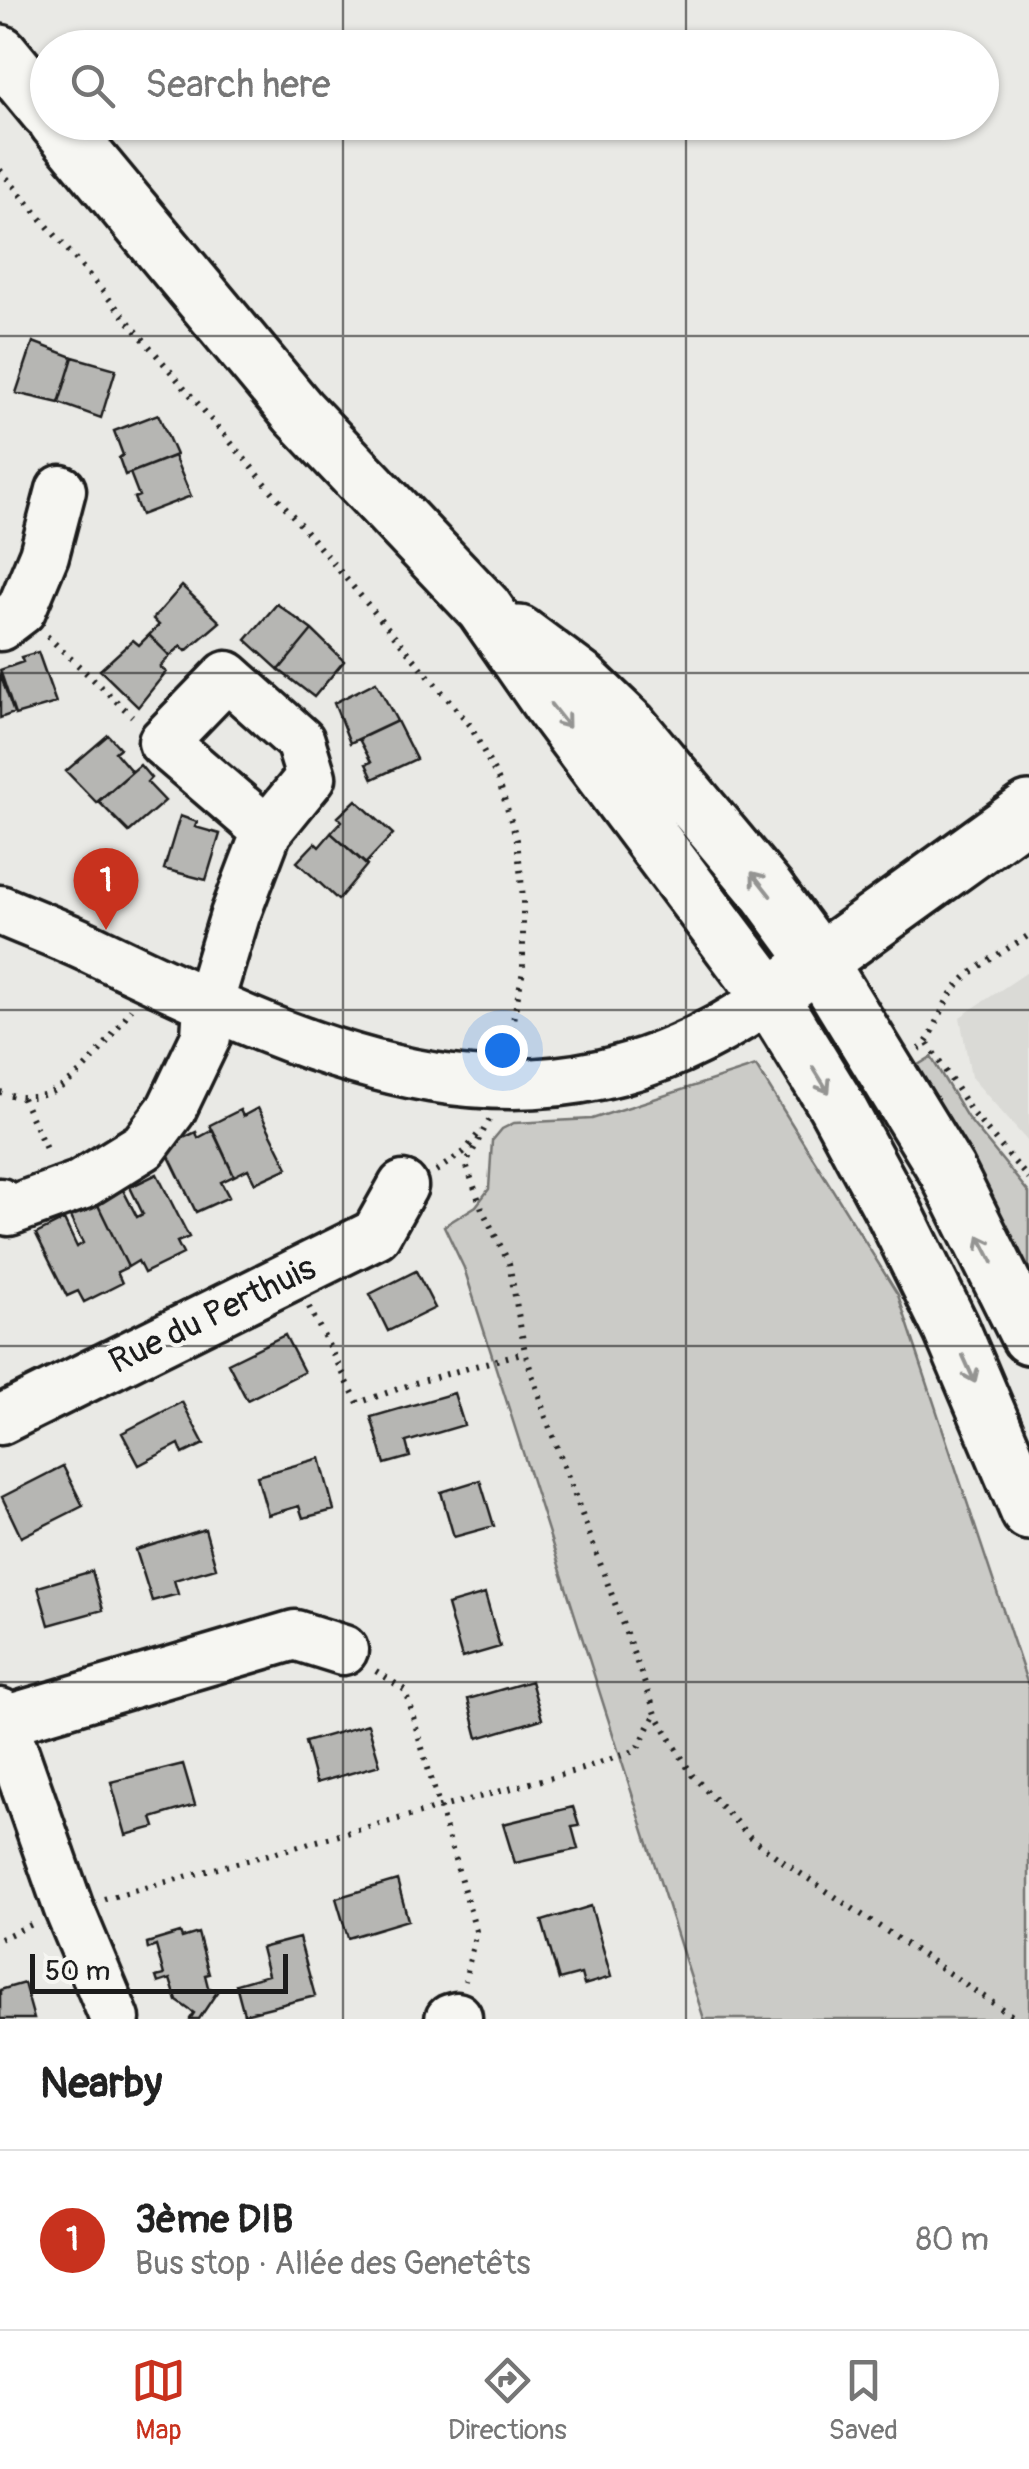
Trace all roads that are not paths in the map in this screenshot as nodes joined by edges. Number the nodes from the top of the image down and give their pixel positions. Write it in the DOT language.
graph roads {
  1 [pos="0,53"];
  2 [pos="30,89"];
  3 [pos="72,140"];
  4 [pos="61,490"];
  5 [pos="484,608"];
  6 [pos="11,618"];
  7 [pos="1029,810"];
  8 [pos="266,831"];
  9 [pos="0,910"];
  10 [pos="819,962"];
  11 [pos="770,997"];
  12 [pos="208,1004"];
  13 [pos="403,1186"];
  14 [pos="0,1203"];
  15 [pos="1029,1336"];
  16 [pos="0,1420"];
  17 [pos="1029,1512"];
  18 [pos="343,1650"];
  19 [pos="1,1719"];
  20 [pos="116,2019"];
  1 -- 2 [label="main road"];
  3 -- 5 [label="main road"];
  4 -- 6 [label="street"];
  10 -- 5 [label="main road, one-way"];
  5 -- 11 [label="main road, one-way"];
  7 -- 10 [label="main road"];
  8 -- 8 [label="street"];
  8 -- 12 [label="street"];
  9 -- 12 [label="street"];
  10 -- 11 [label="main road"];
  15 -- 10 [label="main road, one-way"];
  11 -- 12 [label="street"];
  11 -- 17 [label="main road, one-way"];
  12 -- 14 [label="street"];
  13 -- 16 [label="street, Rue du Perthuis"];
  18 -- 19 [label="street"];
  19 -- 20 [label="street"];
}
